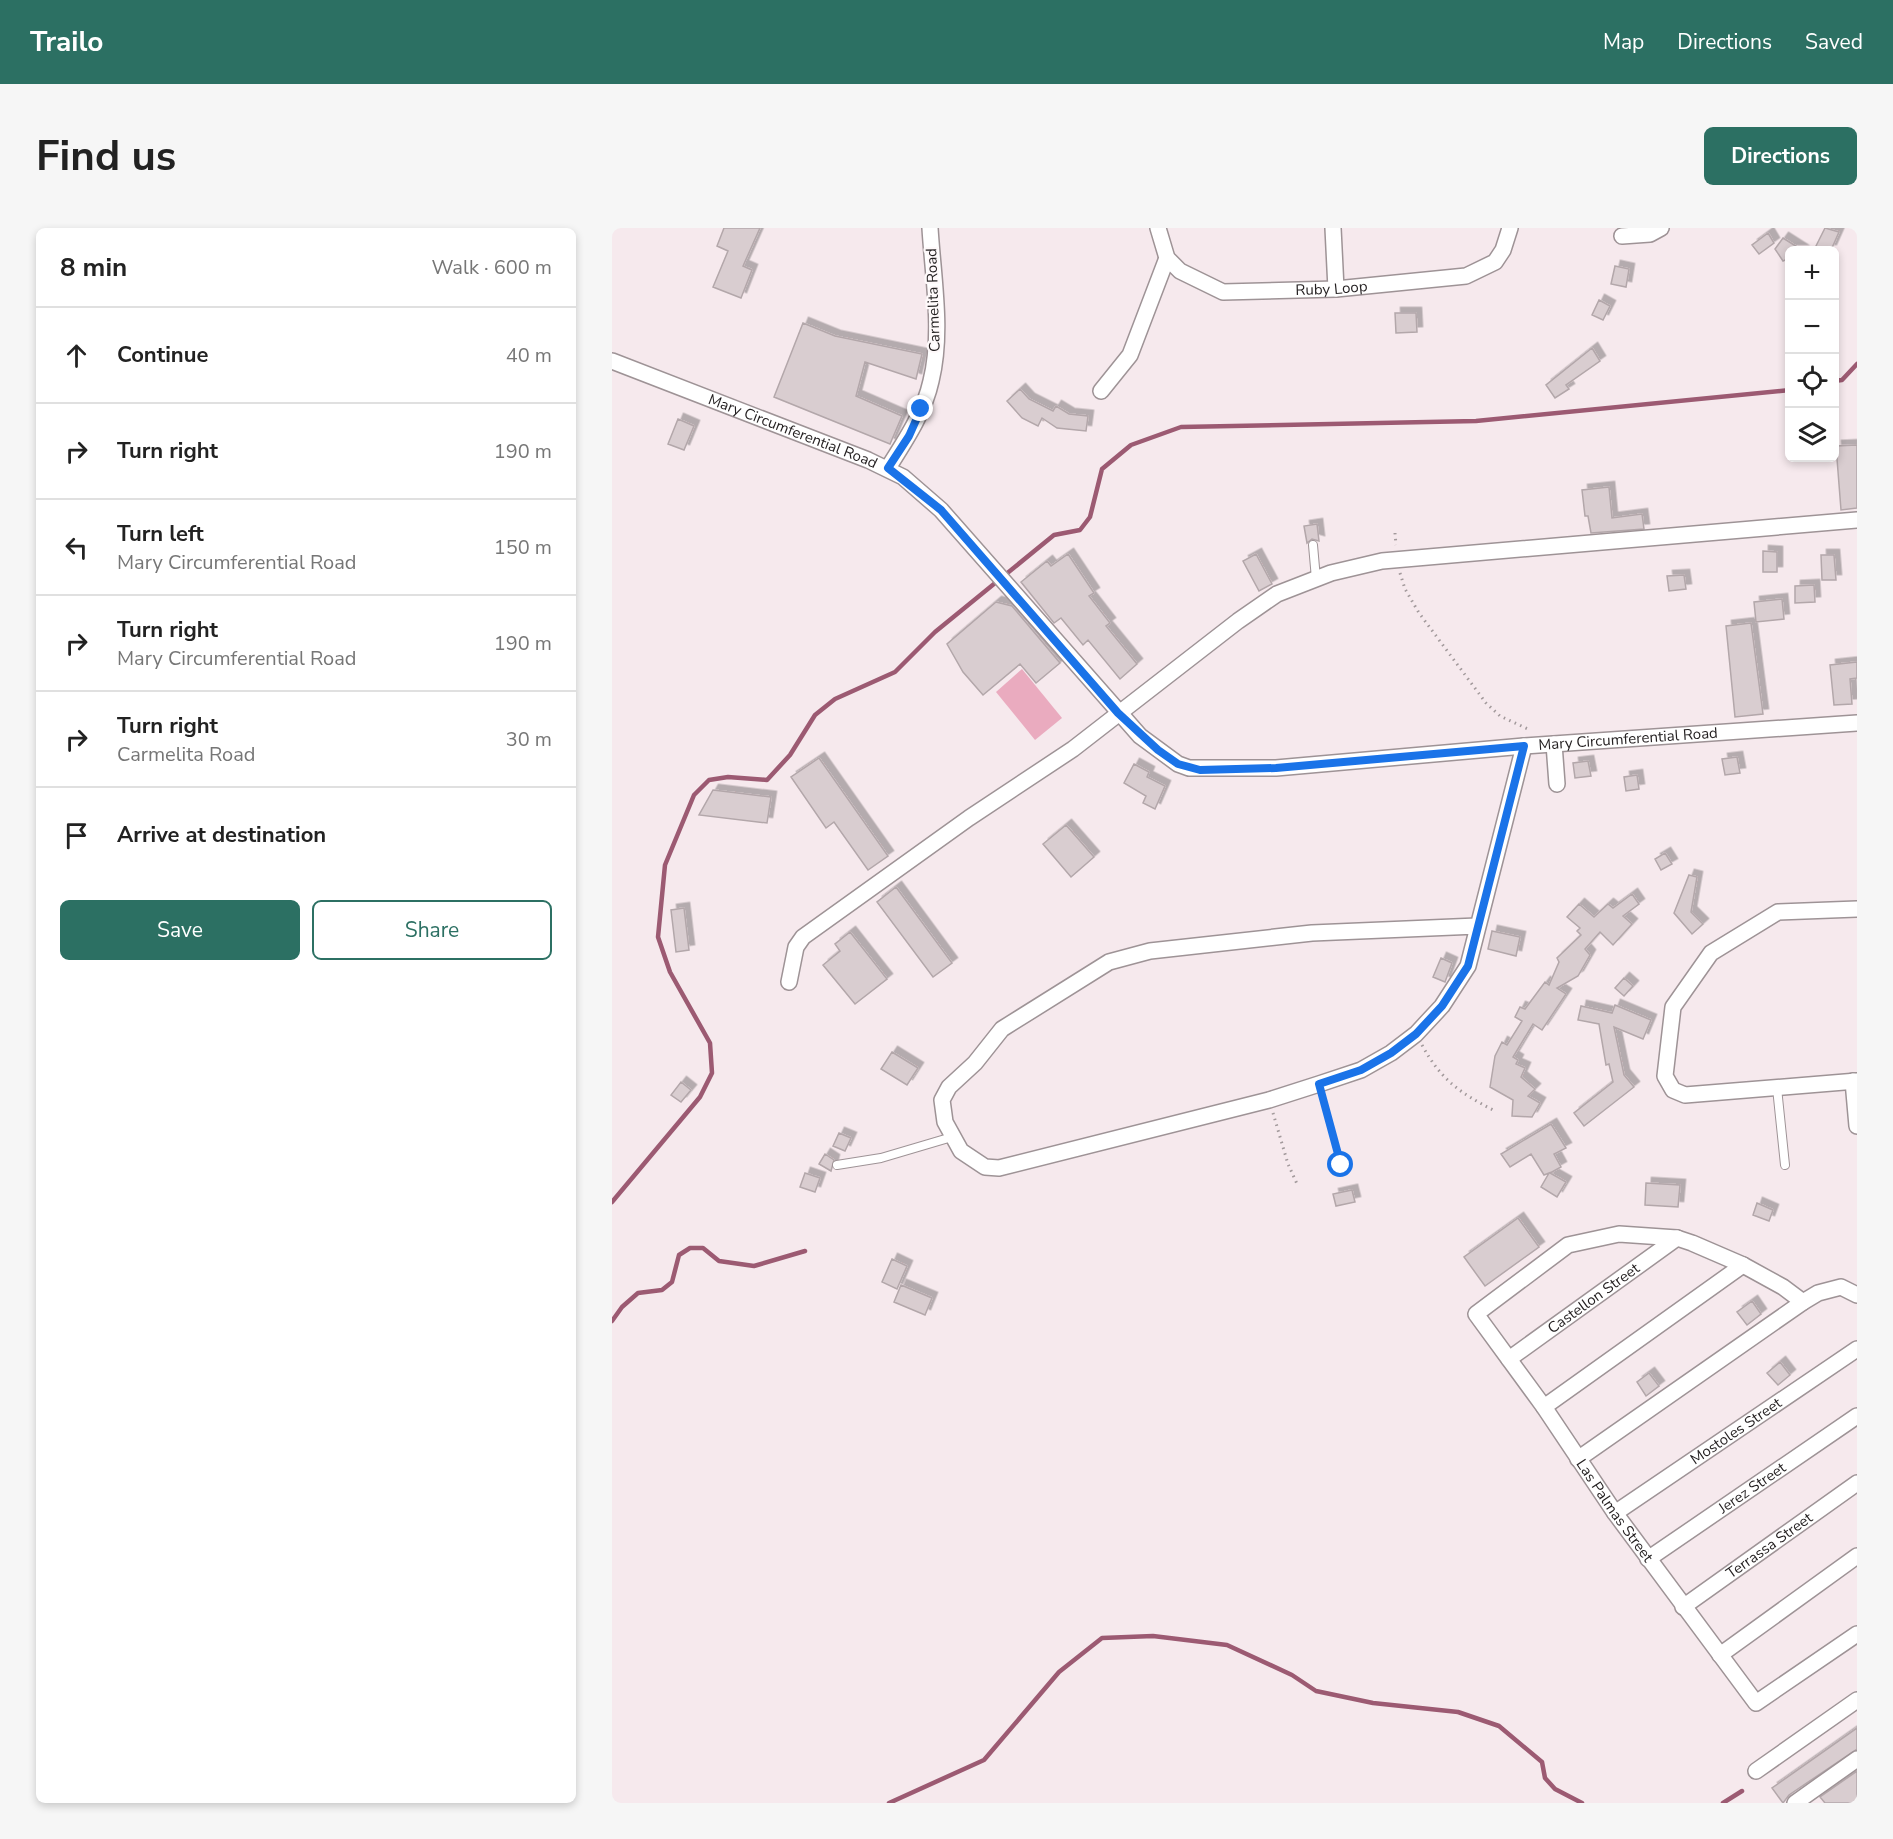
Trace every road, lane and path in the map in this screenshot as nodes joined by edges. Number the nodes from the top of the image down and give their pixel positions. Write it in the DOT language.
graph roads {
  1 [pos="930,228"];
  2 [pos="1158,228"];
  3 [pos="1333,228"];
  4 [pos="1510,228"];
  5 [pos="1661,228"];
  6 [pos="1622,236"];
  7 [pos="1167,258"];
  8 [pos="1336,289"];
  9 [pos="612,361"];
  10 [pos="1101,391"];
  11 [pos="888,468"];
  12 [pos="1857,520"];
  13 [pos="1313,545"];
  14 [pos="1398,560"];
  15 [pos="1316,579"];
  16 [pos="1118,713"];
  17 [pos="1857,723"];
  18 [pos="1548,745"];
  19 [pos="1524,746"];
  20 [pos="1557,784"];
  21 [pos="1857,909"];
  22 [pos="1477,926"];
  23 [pos="789,982"];
  24 [pos="1416,1034"];
  25 [pos="1855,1081"];
  26 [pos="1319,1084"];
  27 [pos="1777,1088"];
  28 [pos="1269,1100"];
  29 [pos="1495,1111"];
  30 [pos="1857,1126"];
  31 [pos="952,1137"];
  32 [pos="837,1165"];
  33 [pos="1341,1165"];
  34 [pos="1785,1165"];
  35 [pos="1298,1186"];
  36 [pos="1677,1238"];
  37 [pos="1743,1265"];
  38 [pos="1857,1295"];
  39 [pos="1803,1302"];
  40 [pos="1857,1349"];
  41 [pos="1509,1359"];
  42 [pos="1544,1407"];
  43 [pos="1857,1416"];
  44 [pos="1578,1459"];
  45 [pos="1857,1483"];
  46 [pos="1615,1513"];
  47 [pos="1857,1556"];
  48 [pos="1648,1559"];
  49 [pos="1683,1607"];
  50 [pos="1857,1634"];
  51 [pos="1720,1655"];
  52 [pos="1857,1700"];
  53 [pos="1857,1759"];
  54 [pos="1756,1771"];
  55 [pos="1814,1798"];
  56 [pos="1795,1803"];
  1 -- 11 [label="street, Carmelita Road"];
  2 -- 7 [label="street"];
  3 -- 8 [label="street"];
  4 -- 8 [label="street, Ruby Loop"];
  5 -- 6 [label="street"];
  7 -- 8 [label="street, Ruby Loop"];
  7 -- 10 [label="street"];
  9 -- 11 [label="street, Mary Circumferential Road"];
  11 -- 16 [label="street, Mary Circumferential Road"];
  12 -- 14 [label="street"];
  13 -- 15 [label="lane"];
  14 -- 15 [label="street"];
  14 -- 18 [label="path"];
  15 -- 16 [label="street"];
  16 -- 19 [label="street, Mary Circumferential Road"];
  16 -- 23 [label="street"];
  17 -- 18 [label="street, Mary Circumferential Road"];
  18 -- 19 [label="street, Mary Circumferential Road"];
  18 -- 20 [label="street"];
  19 -- 22 [label="street"];
  21 -- 27 [label="street"];
  22 -- 24 [label="street"];
  22 -- 31 [label="street"];
  24 -- 26 [label="street"];
  24 -- 29 [label="path"];
  25 -- 27 [label="street"];
  25 -- 30 [label="street"];
  26 -- 28 [label="street"];
  26 -- 33 [label="path"];
  27 -- 34 [label="lane"];
  28 -- 31 [label="street"];
  28 -- 35 [label="path"];
  31 -- 32 [label="lane"];
  36 -- 37 [label="street"];
  36 -- 41 [label="street, Castellon Street"];
  36 -- 41 [label="street, Las Palmas Street"];
  37 -- 39 [label="street"];
  37 -- 42 [label="street"];
  38 -- 39 [label="street"];
  39 -- 44 [label="street"];
  40 -- 46 [label="street, Mostoles Street"];
  41 -- 42 [label="street, Las Palmas Street"];
  42 -- 44 [label="street, Las Palmas Street"];
  43 -- 48 [label="street, Jerez Street"];
  44 -- 46 [label="street, Las Palmas Street"];
  45 -- 49 [label="street, Terrassa Street"];
  46 -- 48 [label="street, Las Palmas Street"];
  47 -- 51 [label="street"];
  48 -- 49 [label="street, Las Palmas Street"];
  49 -- 51 [label="street, Las Palmas Street"];
  50 -- 51 [label="street, Las Palmas Street"];
  52 -- 54 [label="street"];
  53 -- 55 [label="street"];
  55 -- 56 [label="street"];
}
